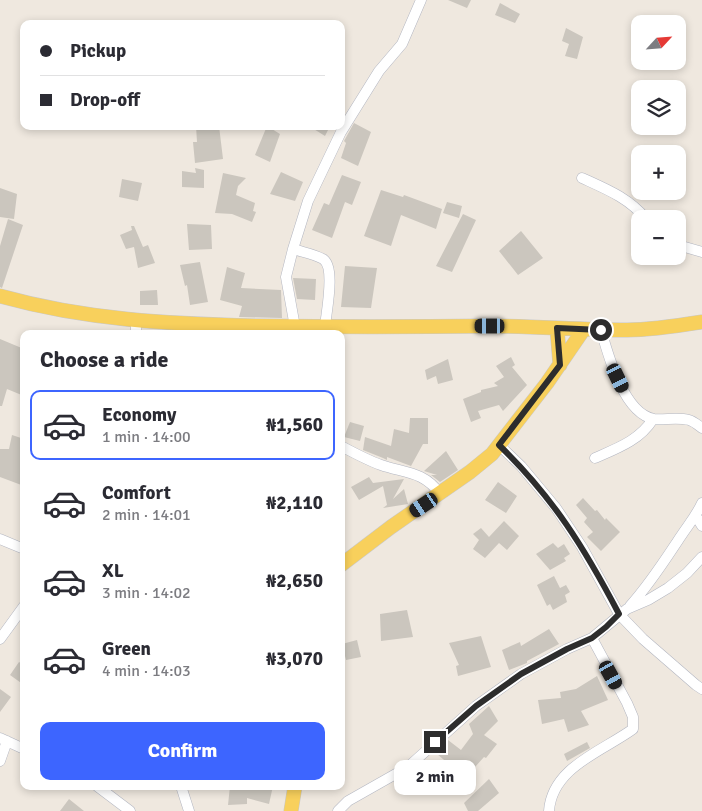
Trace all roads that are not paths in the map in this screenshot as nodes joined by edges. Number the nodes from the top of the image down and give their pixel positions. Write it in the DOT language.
graph roads {
  1 [pos="421,0"];
  2 [pos="345,126"];
  3 [pos="342,130"];
  4 [pos="582,178"];
  5 [pos="637,210"];
  6 [pos="686,247"];
  7 [pos="293,249"];
  8 [pos="702,252"];
  9 [pos="0,296"];
  10 [pos="702,322"];
  11 [pos="295,327"];
  12 [pos="325,327"];
  13 [pos="136,328"];
  14 [pos="557,328"];
  15 [pos="584,329"];
  16 [pos="601,330"];
  17 [pos="560,365"];
  18 [pos="653,419"];
  19 [pos="702,428"];
  20 [pos="499,445"];
  21 [pos="345,448"];
  22 [pos="595,458"];
  23 [pos="440,494"];
  24 [pos="702,503"];
  25 [pos="696,516"];
  26 [pos="702,526"];
  27 [pos="0,539"];
  28 [pos="20,546"];
  29 [pos="702,557"];
  30 [pos="345,562"];
  31 [pos="623,611"];
  32 [pos="20,612"];
  33 [pos="592,638"];
  34 [pos="0,639"];
  35 [pos="702,688"];
  36 [pos="4,740"];
  37 [pos="20,747"];
  38 [pos="0,761"];
  39 [pos="102,790"];
  40 [pos="182,790"];
  41 [pos="294,790"];
  42 [pos="130,811"];
  43 [pos="190,811"];
  44 [pos="291,811"];
  45 [pos="338,811"];
  46 [pos="549,811"];
  1 -- 2 [label="street"];
  3 -- 7 [label="street"];
  4 -- 5 [label="street"];
  6 -- 8 [label="street"];
  7 -- 11 [label="street"];
  7 -- 12 [label="street"];
  9 -- 13 [label="main road"];
  10 -- 16 [label="main road"];
  11 -- 12 [label="main road"];
  11 -- 13 [label="main road"];
  12 -- 14 [label="main road"];
  14 -- 15 [label="main road"];
  14 -- 17 [label="main road"];
  15 -- 16 [label="main road"];
  15 -- 17 [label="main road"];
  16 -- 18 [label="street"];
  17 -- 20 [label="main road"];
  18 -- 19 [label="street"];
  18 -- 22 [label="street"];
  20 -- 23 [label="main road"];
  20 -- 31 [label="street"];
  21 -- 23 [label="street"];
  23 -- 30 [label="main road"];
  24 -- 25 [label="street"];
  25 -- 26 [label="street"];
  25 -- 31 [label="street"];
  27 -- 28 [label="street"];
  29 -- 31 [label="street"];
  31 -- 33 [label="street"];
  31 -- 35 [label="street"];
  32 -- 34 [label="street"];
  33 -- 45 [label="street"];
  33 -- 46 [label="street"];
  36 -- 37 [label="street"];
  36 -- 38 [label="street"];
  39 -- 42 [label="street"];
  40 -- 43 [label="street"];
  41 -- 44 [label="main road"];
}
